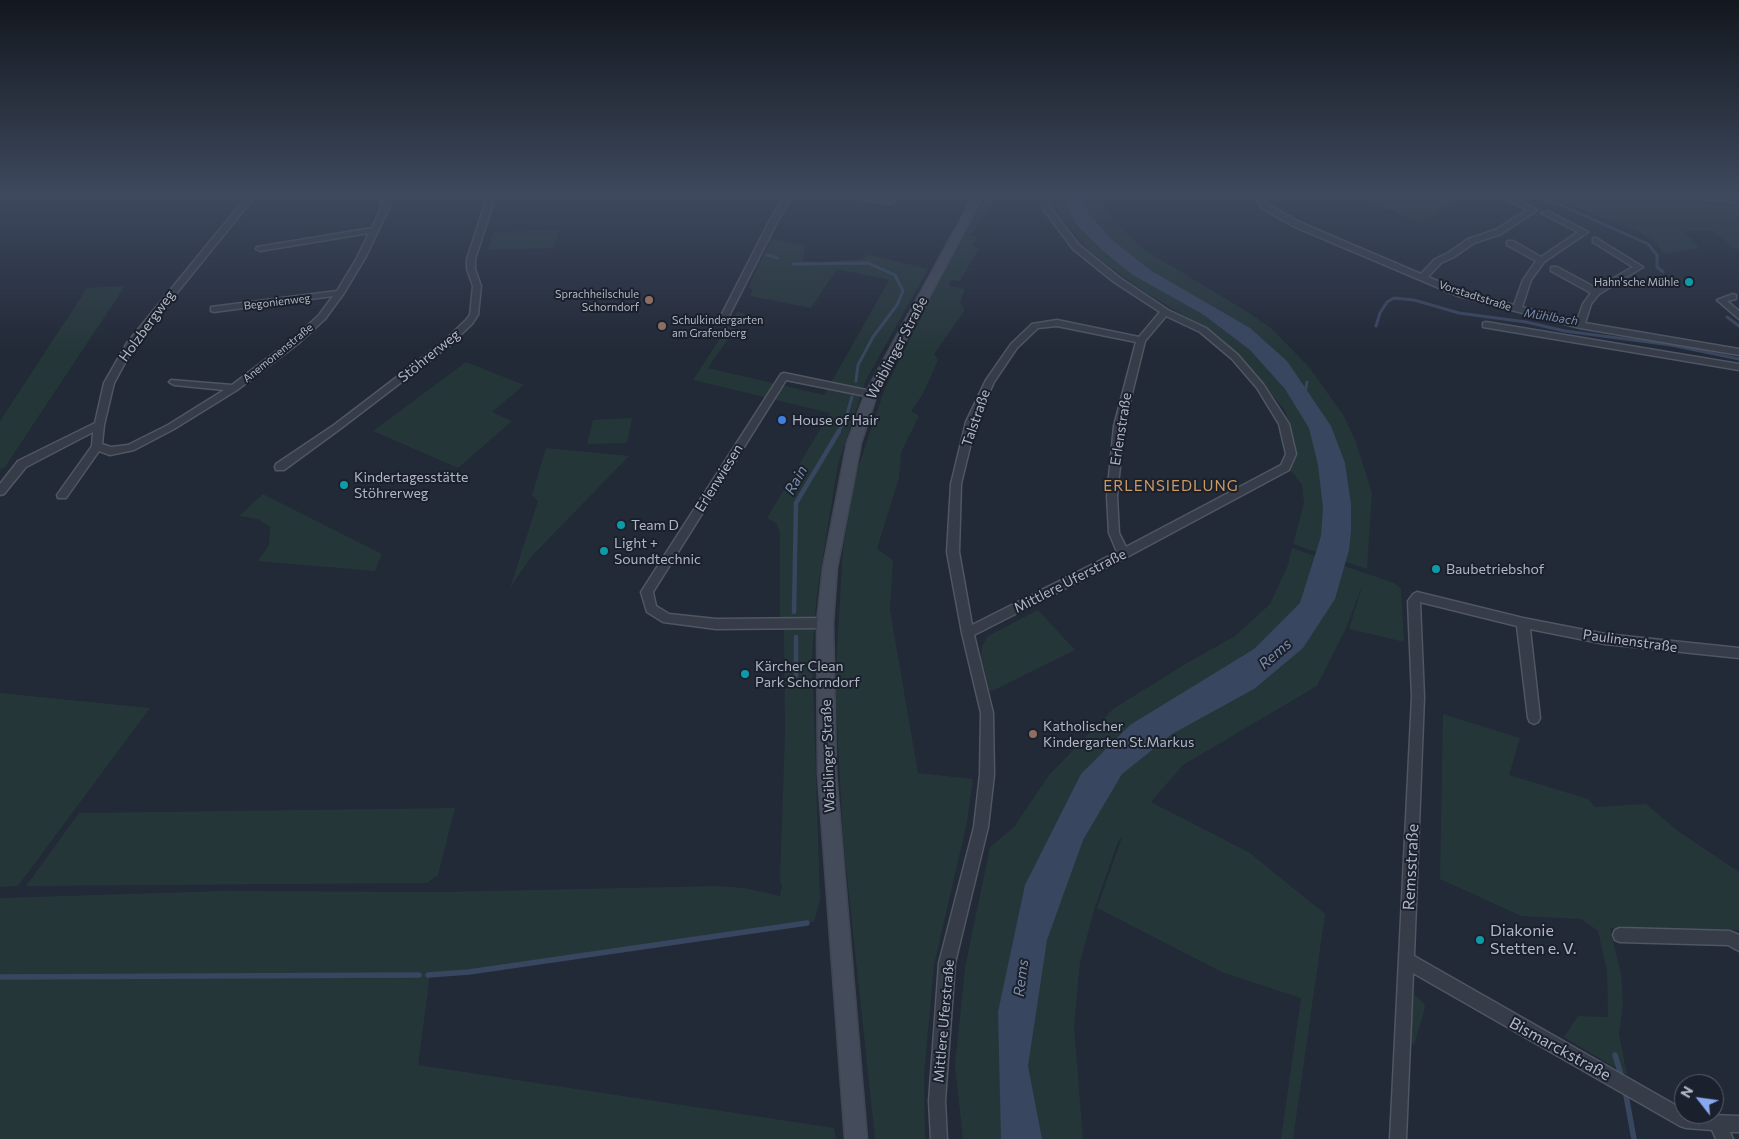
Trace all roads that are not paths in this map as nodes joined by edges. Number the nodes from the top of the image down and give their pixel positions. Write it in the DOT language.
graph roads {
  1 [pos="209,248"];
  2 [pos="265,248"];
  3 [pos="366,248"];
  4 [pos="475,248"];
  5 [pos="760,248"];
  6 [pos="950,248"];
  7 [pos="1077,248"];
  8 [pos="1352,248"];
  9 [pos="1461,248"];
  10 [pos="1519,248"];
  11 [pos="1559,248"];
  12 [pos="1609,248"];
  13 [pos="260,249"];
  14 [pos="1541,260"];
  15 [pos="1554,270"];
  16 [pos="1422,278"];
  17 [pos="1596,292"];
  18 [pos="340,293"];
  19 [pos="1733,297"];
  20 [pos="214,309"];
  21 [pos="1517,310"];
  22 [pos="1165,312"];
  23 [pos="725,316"];
  24 [pos="1739,316"];
  25 [pos="1486,325"];
  26 [pos="1580,325"];
  27 [pos="1141,340"];
  28 [pos="1739,352"];
  29 [pos="1739,367"];
  30 [pos="174,382"];
  31 [pos="234,388"];
  32 [pos="871,394"];
  33 [pos="99,425"];
  34 [pos="97,446"];
  35 [pos="280,467"];
  36 [pos="0,491"];
  37 [pos="62,496"];
  38 [pos="1123,554"];
  39 [pos="1417,597"];
  40 [pos="825,623"];
  41 [pos="1523,623"];
  42 [pos="968,633"];
  43 [pos="1739,653"];
  44 [pos="1534,718"];
  45 [pos="1620,935"];
  46 [pos="1739,944"];
  47 [pos="1407,961"];
  48 [pos="1674,1113"];
  49 [pos="1724,1123"];
  50 [pos="1719,1124"];
  51 [pos="1739,1124"];
  52 [pos="856,1139"];
  53 [pos="939,1139"];
  54 [pos="1398,1139"];
  55 [pos="1725,1139"];
  1 -- 33 [label="street, Holzbergweg"];
  2 -- 13 [label="street"];
  3 -- 18 [label="street, Anemonenstraße"];
  4 -- 35 [label="street, Stöhrerweg"];
  5 -- 23 [label="street"];
  6 -- 32 [label="main road, Waiblinger Straße"];
  7 -- 22 [label="street, Mittlere Uferstraße"];
  8 -- 16 [label="street, Vorstadtstraße"];
  9 -- 16 [label="street"];
  10 -- 14 [label="street"];
  11 -- 14 [label="street"];
  12 -- 17 [label="street"];
  14 -- 21 [label="street"];
  15 -- 17 [label="street"];
  16 -- 21 [label="street, Vorstadtstraße"];
  17 -- 26 [label="street"];
  18 -- 20 [label="street, Begonienweg"];
  18 -- 31 [label="street, Anemonenstraße"];
  19 -- 24 [label="street"];
  21 -- 26 [label="street, Vorstadtstraße"];
  22 -- 27 [label="street, Erlenstraße"];
  22 -- 38 [label="street, Mittlere Uferstraße"];
  25 -- 29 [label="street, Vorstadtstraße"];
  26 -- 28 [label="street, Vorstadtstraße"];
  27 -- 38 [label="street, Erlenstraße"];
  27 -- 42 [label="street, Talstraße"];
  30 -- 31 [label="street, Anemonenstraße"];
  31 -- 34 [label="street, Anemonenstraße"];
  32 -- 40 [label="main road, Waiblinger Straße"];
  32 -- 40 [label="street, Erlenwiesen"];
  33 -- 34 [label="street"];
  33 -- 36 [label="street"];
  34 -- 37 [label="street"];
  38 -- 42 [label="street, Mittlere Uferstraße"];
  39 -- 41 [label="street, Paulinenstraße"];
  39 -- 47 [label="street, Remsstraße"];
  40 -- 52 [label="main road, Waiblinger Straße"];
  41 -- 43 [label="street, Paulinenstraße"];
  41 -- 44 [label="street"];
  42 -- 53 [label="street, Mittlere Uferstraße"];
  45 -- 46 [label="street"];
  47 -- 48 [label="street, Bismarckstraße"];
  47 -- 54 [label="street, Remsstraße"];
  49 -- 51 [label="street, Bismarckstraße"];
  50 -- 55 [label="street"];
}
